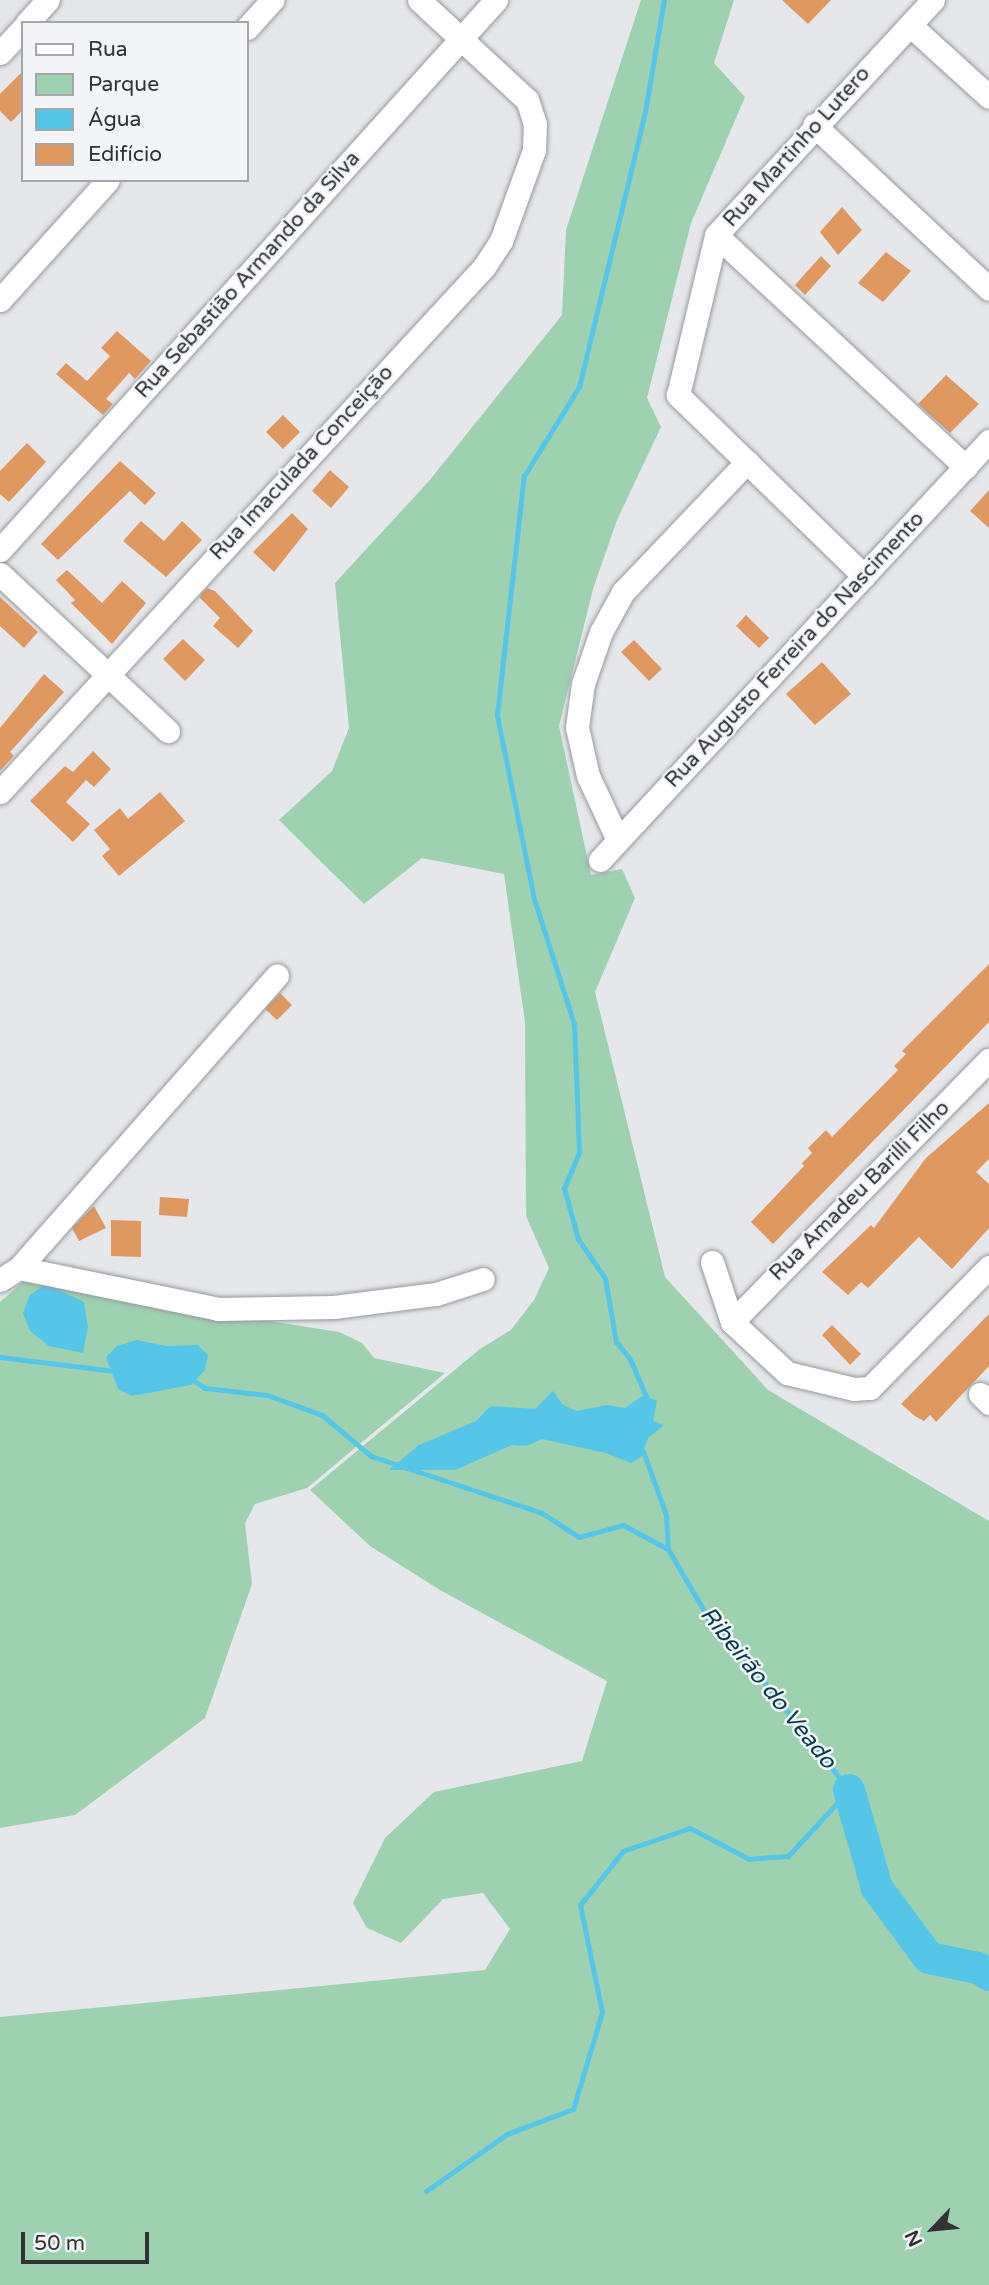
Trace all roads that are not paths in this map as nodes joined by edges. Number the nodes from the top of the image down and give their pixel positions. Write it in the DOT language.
graph roads {
  1 [pos="48,0"];
  2 [pos="272,0"];
  3 [pos="419,0"];
  4 [pos="496,0"];
  5 [pos="933,0"];
  6 [pos="29,21"];
  7 [pos="910,25"];
  8 [pos="248,27"];
  9 [pos="21,30"];
  10 [pos="461,38"];
  11 [pos="0,53"];
  12 [pos="989,97"];
  13 [pos="814,125"];
  14 [pos="106,182"];
  15 [pos="716,235"];
  16 [pos="989,289"];
  17 [pos="0,300"];
  18 [pos="989,441"];
  19 [pos="747,462"];
  20 [pos="966,467"];
  21 [pos="0,550"];
  22 [pos="0,574"];
  23 [pos="864,576"];
  24 [pos="108,673"];
  25 [pos="168,731"];
  26 [pos="0,792"];
  27 [pos="618,840"];
  28 [pos="600,860"];
  29 [pos="277,975"];
  30 [pos="989,1060"];
  31 [pos="712,1262"];
  32 [pos="989,1267"];
  33 [pos="10,1274"];
  34 [pos="483,1279"];
  35 [pos="732,1322"];
  1 -- 6 [label="street"];
  2 -- 8 [label="street"];
  3 -- 10 [label="street"];
  4 -- 10 [label="street, Rua Sebastião Armando da Silva"];
  5 -- 7 [label="street, Rua Martinho Lutero"];
  7 -- 12 [label="street"];
  7 -- 13 [label="street, Rua Martinho Lutero"];
  9 -- 11 [label="street"];
  10 -- 21 [label="street, Rua Sebastião Armando da Silva"];
  10 -- 24 [label="street, Rua Imaculada Conceição"];
  13 -- 15 [label="street, Rua Martinho Lutero"];
  13 -- 16 [label="street"];
  14 -- 17 [label="street"];
  15 -- 19 [label="street, Rua Martinho Lutero"];
  15 -- 20 [label="street"];
  18 -- 20 [label="street, Rua Augusto Ferreira do Nascimento"];
  19 -- 23 [label="street"];
  19 -- 27 [label="street"];
  20 -- 23 [label="street, Rua Augusto Ferreira do Nascimento"];
  22 -- 24 [label="street"];
  23 -- 27 [label="street, Rua Augusto Ferreira do Nascimento"];
  24 -- 25 [label="street"];
  24 -- 26 [label="street, Rua Imaculada Conceição"];
  27 -- 28 [label="street, Rua Augusto Ferreira do Nascimento"];
  29 -- 33 [label="street"];
  30 -- 35 [label="street, Rua Amadeu Barilli Filho"];
  31 -- 35 [label="street"];
  32 -- 35 [label="street"];
  33 -- 34 [label="street"];
}
